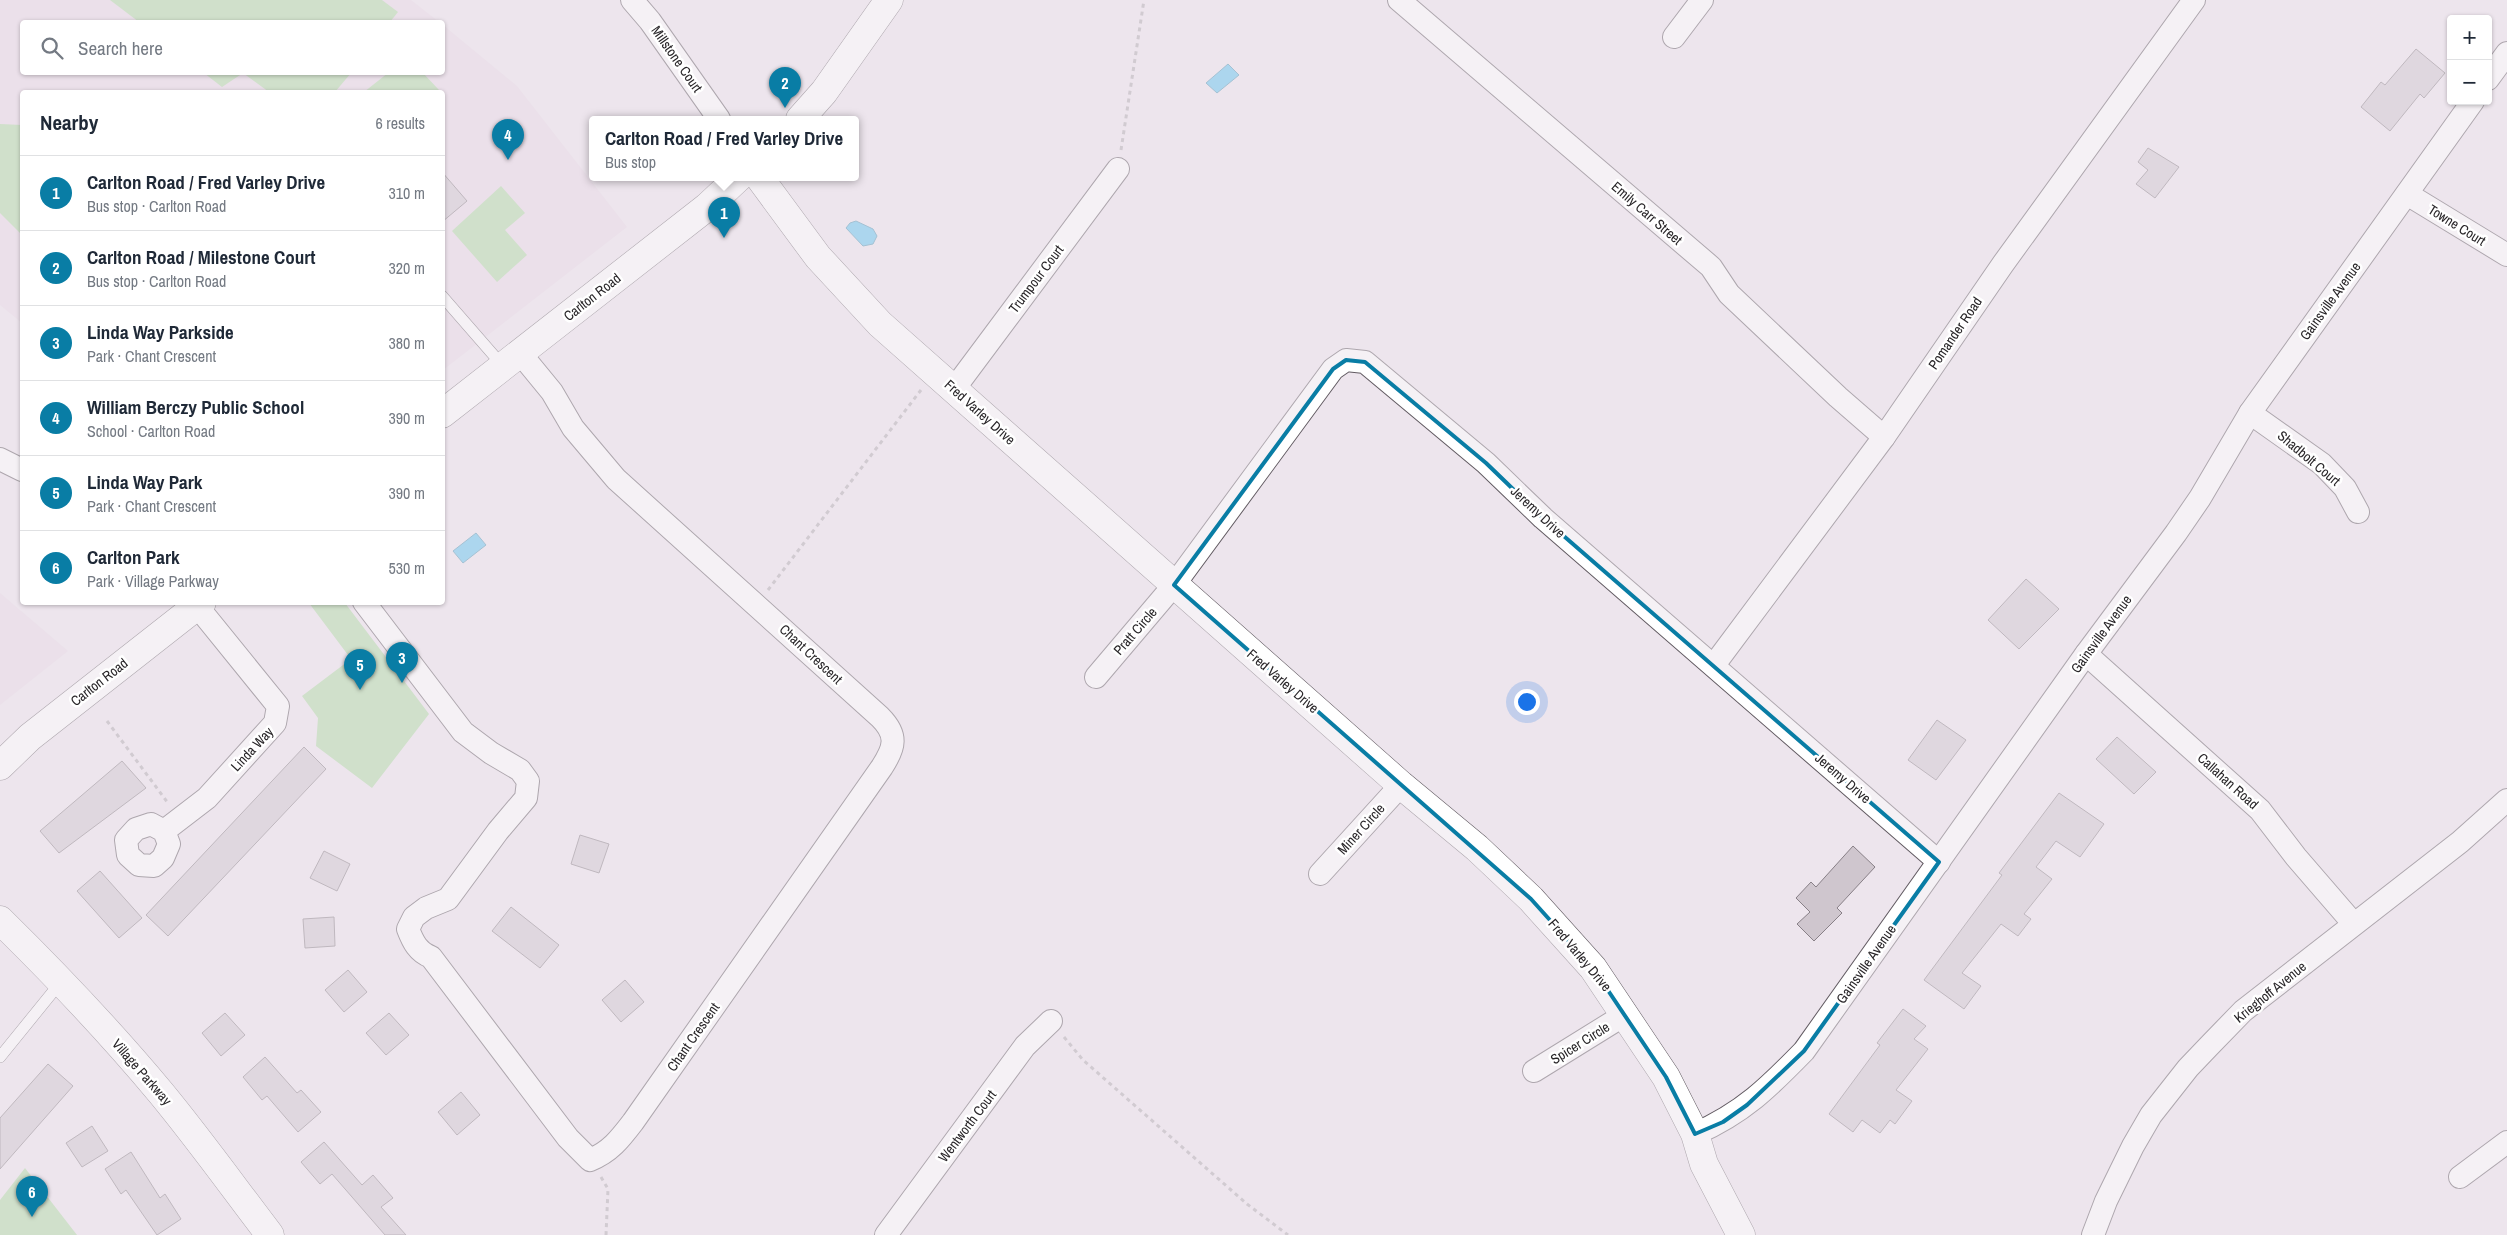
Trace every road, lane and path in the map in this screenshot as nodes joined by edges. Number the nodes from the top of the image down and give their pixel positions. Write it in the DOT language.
graph roads {
  1 [pos="632,0"];
  2 [pos="889,0"];
  3 [pos="1144,0"];
  4 [pos="1399,0"];
  5 [pos="1702,0"];
  6 [pos="2194,0"];
  7 [pos="1674,37"];
  8 [pos="2507,53"];
  9 [pos="2492,74"];
  10 [pos="2470,105"];
  11 [pos="717,116"];
  12 [pos="803,116"];
  13 [pos="1118,169"];
  14 [pos="735,181"];
  15 [pos="762,181"];
  16 [pos="2407,194"];
  17 [pos="2507,255"];
  18 [pos="445,299"];
  19 [pos="512,360"];
  20 [pos="944,380"];
  21 [pos="445,412"];
  22 [pos="2250,413"];
  23 [pos="1884,437"];
  24 [pos="0,459"];
  25 [pos="20,469"];
  26 [pos="2358,512"];
  27 [pos="1174,586"];
  28 [pos="757,604"];
  29 [pos="198,605"];
  30 [pos="200,605"];
  31 [pos="366,605"];
  32 [pos="2086,654"];
  33 [pos="1714,665"];
  34 [pos="1096,676"];
  35 [pos="107,721"];
  36 [pos="0,766"];
  37 [pos="1401,785"];
  38 [pos="2507,800"];
  39 [pos="173,826"];
  40 [pos="1939,862"];
  41 [pos="1320,874"];
  42 [pos="0,920"];
  43 [pos="2353,924"];
  44 [pos="60,983"];
  45 [pos="1626,1014"];
  46 [pos="1051,1021"];
  47 [pos="0,1057"];
  48 [pos="1534,1071"];
  49 [pos="1695,1134"];
  50 [pos="2507,1142"];
  51 [pos="590,1160"];
  52 [pos="2460,1177"];
  53 [pos="270,1235"];
  54 [pos="606,1235"];
  55 [pos="886,1235"];
  56 [pos="1288,1235"];
  57 [pos="1741,1235"];
  58 [pos="2093,1235"];
  1 -- 11 [label="street, Millstone Court"];
  2 -- 12 [label="street"];
  3 -- 13 [label="path"];
  4 -- 23 [label="street, Emily Carr Street"];
  5 -- 7 [label="street"];
  6 -- 23 [label="street, Pomander Road"];
  8 -- 9 [label="street"];
  10 -- 16 [label="street, Gainsville Avenue"];
  13 -- 20 [label="street, Trumpour Court"];
  14 -- 19 [label="street, Carlton Road"];
  15 -- 20 [label="street, Fred Varley Drive"];
  16 -- 17 [label="street, Towne Court"];
  16 -- 22 [label="street, Gainsville Avenue"];
  18 -- 19 [label="lane"];
  19 -- 21 [label="street, Carlton Road"];
  19 -- 28 [label="street, Chant Crescent"];
  20 -- 27 [label="street, Fred Varley Drive"];
  20 -- 28 [label="path"];
  22 -- 26 [label="street, Shadbolt Court"];
  22 -- 32 [label="street, Gainsville Avenue"];
  23 -- 33 [label="street, Pomander Road"];
  24 -- 25 [label="street"];
  27 -- 33 [label="street, Jeremy Drive"];
  27 -- 34 [label="street, Pratt Circle"];
  27 -- 37 [label="street, Fred Varley Drive"];
  28 -- 51 [label="street, Chant Crescent"];
  29 -- 36 [label="street, Carlton Road"];
  30 -- 39 [label="street, Linda Way"];
  31 -- 51 [label="street"];
  32 -- 40 [label="street, Gainsville Avenue"];
  32 -- 43 [label="street, Callahan Road"];
  33 -- 40 [label="street, Jeremy Drive"];
  35 -- 39 [label="path"];
  37 -- 41 [label="street, Miner Circle"];
  37 -- 45 [label="street, Fred Varley Drive"];
  38 -- 43 [label="street, Krieghoff Avenue"];
  40 -- 49 [label="street, Gainsville Avenue"];
  42 -- 44 [label="street, Village Parkway"];
  43 -- 58 [label="street, Krieghoff Avenue"];
  44 -- 47 [label="lane"];
  44 -- 53 [label="street, Village Parkway"];
  45 -- 48 [label="street, Spicer Circle"];
  45 -- 49 [label="street, Fred Varley Drive"];
  46 -- 55 [label="street, Wentworth Court"];
  46 -- 56 [label="path"];
  49 -- 57 [label="street, Fred Varley Drive"];
  50 -- 52 [label="street"];
  51 -- 54 [label="path"];
}
